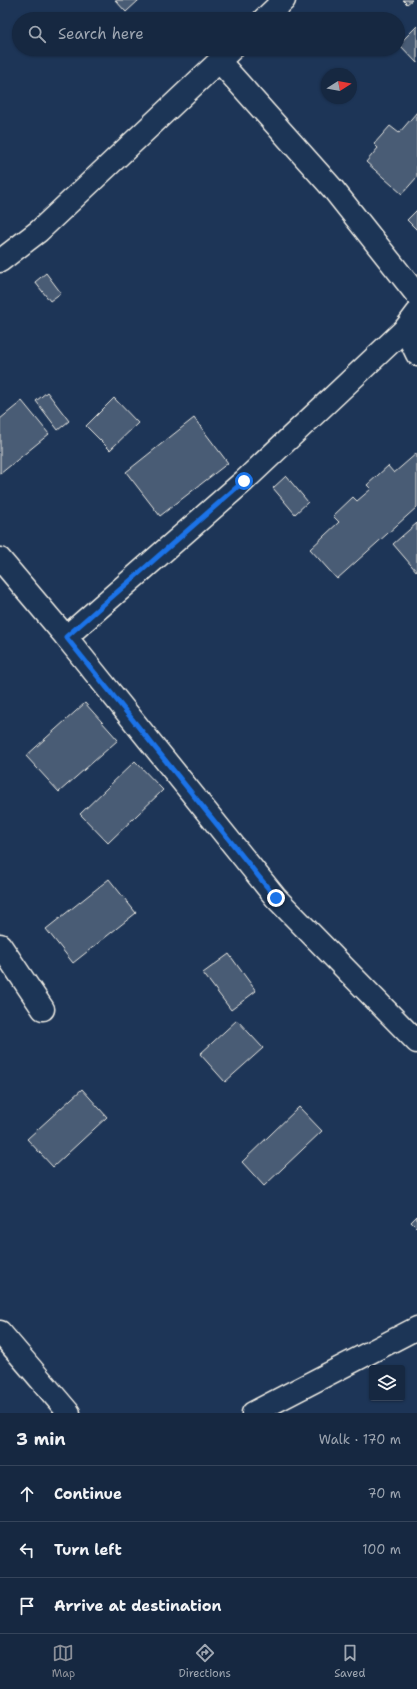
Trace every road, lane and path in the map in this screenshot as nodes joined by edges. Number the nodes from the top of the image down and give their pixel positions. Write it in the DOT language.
graph roads {
  1 [pos="280,1"];
  2 [pos="270,12"];
  3 [pos="225,56"];
  4 [pos="227,56"];
  5 [pos="0,261"];
  6 [pos="417,295"];
  7 [pos="411,321"];
  8 [pos="417,354"];
  9 [pos="0,559"];
  10 [pos="66,637"];
  11 [pos="0,945"];
  12 [pos="43,1009"];
  13 [pos="417,1042"];
  14 [pos="417,1328"];
  15 [pos="0,1332"];
  16 [pos="69,1413"];
  17 [pos="253,1413"];
  1 -- 2 [label="street"];
  3 -- 5 [label="street"];
  4 -- 6 [label="street"];
  7 -- 8 [label="street"];
  7 -- 10 [label="street"];
  9 -- 10 [label="street"];
  10 -- 13 [label="street"];
  11 -- 12 [label="street"];
  14 -- 17 [label="street"];
  15 -- 16 [label="street"];
}
